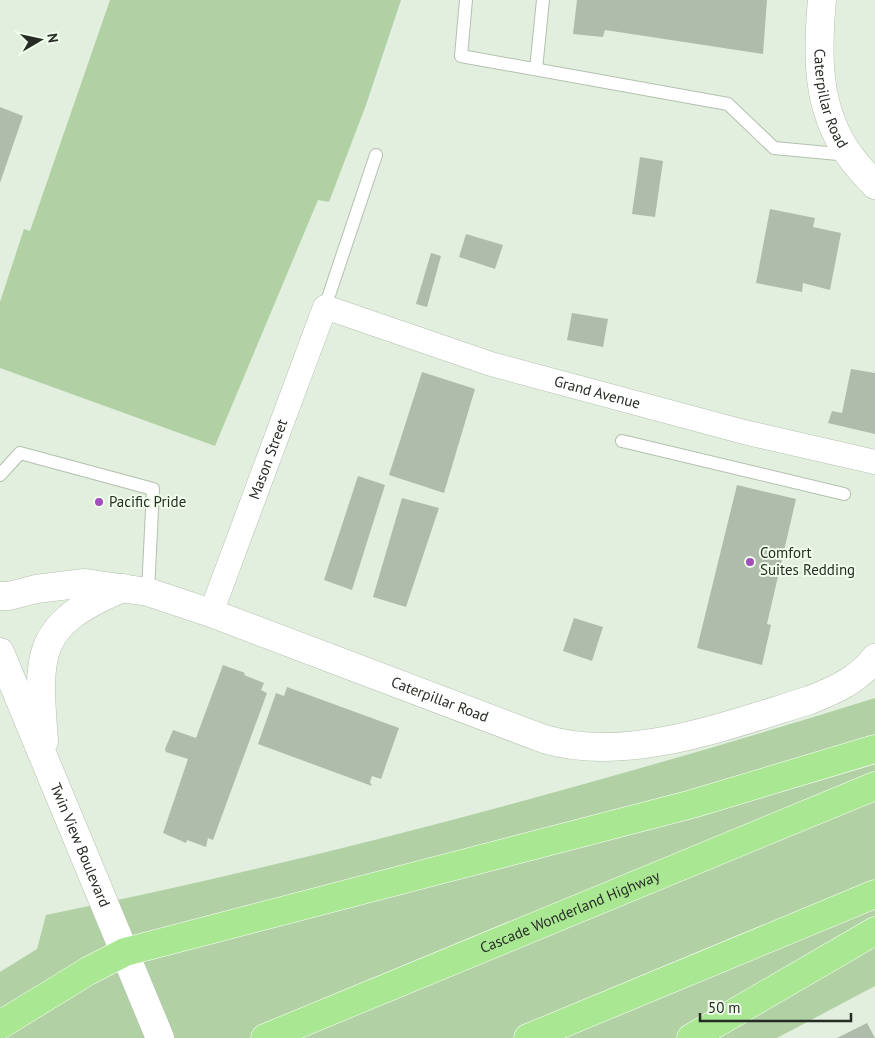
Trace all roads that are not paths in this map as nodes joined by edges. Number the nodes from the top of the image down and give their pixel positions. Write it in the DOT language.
graph roads {
  1 [pos="466,0"];
  2 [pos="543,0"];
  3 [pos="822,0"];
  4 [pos="536,69"];
  5 [pos="376,155"];
  6 [pos="849,156"];
  7 [pos="875,185"];
  8 [pos="325,307"];
  9 [pos="622,441"];
  10 [pos="875,462"];
  11 [pos="0,475"];
  12 [pos="844,494"];
  13 [pos="136,590"];
  14 [pos="0,596"];
  15 [pos="211,613"];
  16 [pos="0,652"];
  17 [pos="875,658"];
  18 [pos="875,749"];
  19 [pos="51,779"];
  20 [pos="875,786"];
  21 [pos="875,894"];
  22 [pos="875,932"];
  23 [pos="125,952"];
  24 [pos="0,1025"];
  25 [pos="160,1038"];
  26 [pos="265,1038"];
  27 [pos="528,1038"];
  28 [pos="691,1038"];
  1 -- 4 [label="lane"];
  2 -- 4 [label="lane"];
  3 -- 6 [label="street, Caterpillar Road"];
  4 -- 6 [label="lane"];
  5 -- 8 [label="lane"];
  6 -- 7 [label="street, Caterpillar Road"];
  8 -- 10 [label="street, Grand Avenue"];
  8 -- 15 [label="street, Mason Street"];
  9 -- 12 [label="lane"];
  11 -- 13 [label="lane"];
  13 -- 14 [label="street, Caterpillar Road"];
  13 -- 15 [label="street, Caterpillar Road"];
  13 -- 19 [label="street"];
  15 -- 17 [label="street, Caterpillar Road"];
  16 -- 19 [label="street, Twin View Boulevard"];
  18 -- 23 [label="highway"];
  19 -- 23 [label="street, Twin View Boulevard"];
  20 -- 26 [label="highway, Cascade Wonderland Highway"];
  21 -- 27 [label="highway"];
  22 -- 28 [label="highway"];
  23 -- 24 [label="highway"];
  23 -- 25 [label="street, Twin View Boulevard"];
}
